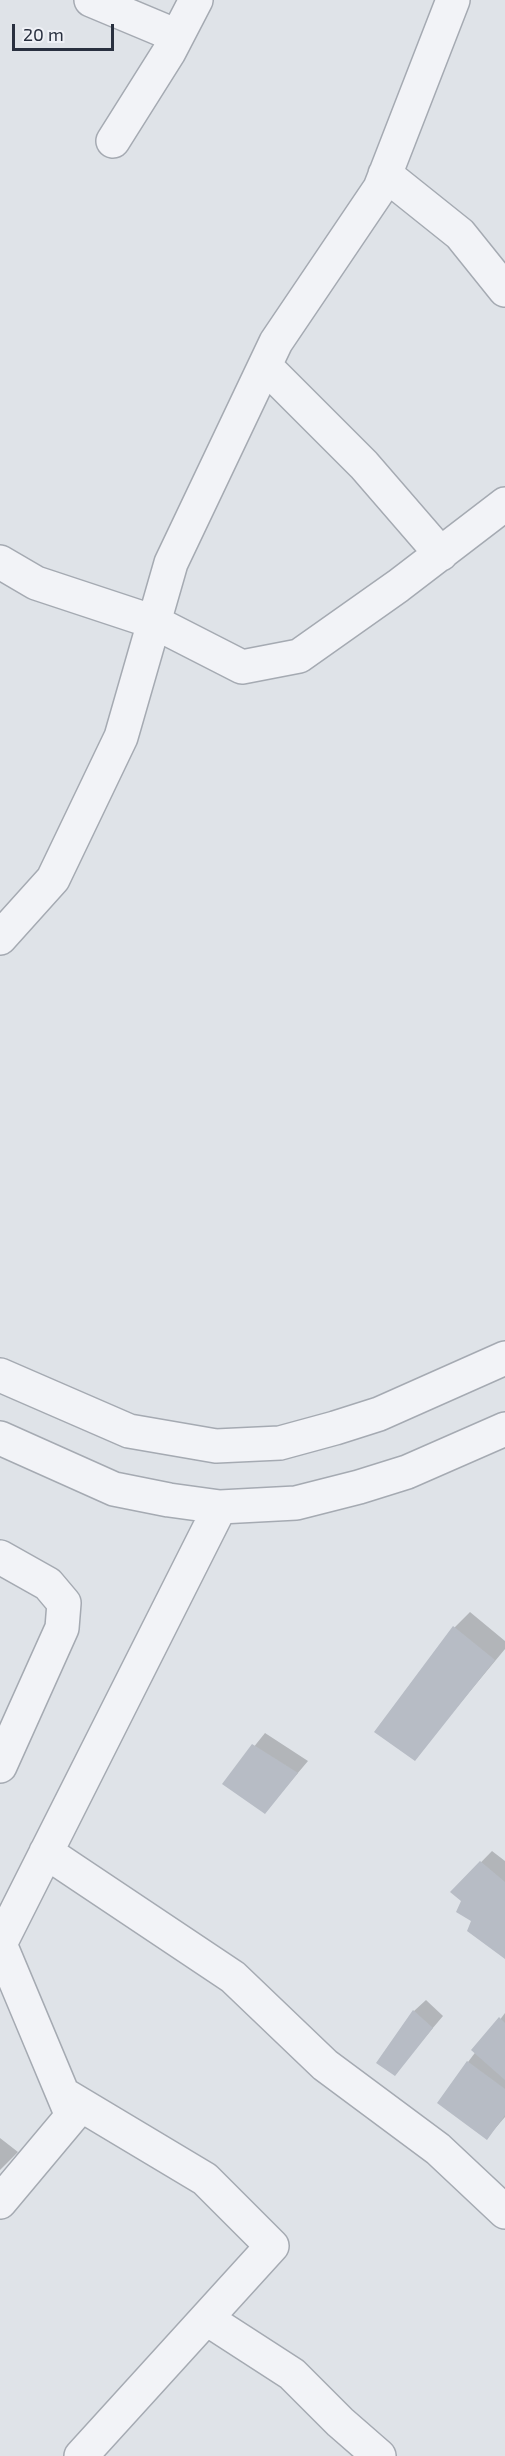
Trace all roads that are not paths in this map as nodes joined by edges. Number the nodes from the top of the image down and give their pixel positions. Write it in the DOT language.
graph roads {
  1 [pos="92,0"];
  2 [pos="196,0"];
  3 [pos="453,0"];
  4 [pos="177,36"];
  5 [pos="113,141"];
  6 [pos="385,174"];
  7 [pos="505,290"];
  8 [pos="265,366"];
  9 [pos="505,504"];
  10 [pos="441,554"];
  11 [pos="0,562"];
  12 [pos="154,622"];
  13 [pos="0,938"];
  14 [pos="505,1358"];
  15 [pos="0,1375"];
  16 [pos="505,1429"];
  17 [pos="0,1438"];
  18 [pos="220,1507"];
  19 [pos="0,1557"];
  20 [pos="0,1766"];
  21 [pos="46,1852"];
  22 [pos="0,1944"];
  23 [pos="63,2094"];
  24 [pos="0,2202"];
  25 [pos="505,2212"];
  26 [pos="207,2319"];
  27 [pos="81,2456"];
  28 [pos="379,2456"];
  1 -- 4 [label="street"];
  2 -- 4 [label="street"];
  3 -- 6 [label="street"];
  4 -- 5 [label="street"];
  6 -- 7 [label="street"];
  6 -- 8 [label="street"];
  8 -- 10 [label="street"];
  8 -- 12 [label="street"];
  9 -- 10 [label="street"];
  10 -- 12 [label="street"];
  11 -- 12 [label="street"];
  12 -- 13 [label="street"];
  14 -- 15 [label="street"];
  16 -- 18 [label="street"];
  17 -- 18 [label="street"];
  18 -- 21 [label="street"];
  19 -- 20 [label="street"];
  21 -- 22 [label="street"];
  21 -- 25 [label="street"];
  22 -- 23 [label="street"];
  23 -- 24 [label="street"];
  23 -- 26 [label="street"];
  26 -- 27 [label="street"];
  26 -- 28 [label="street"];
}
